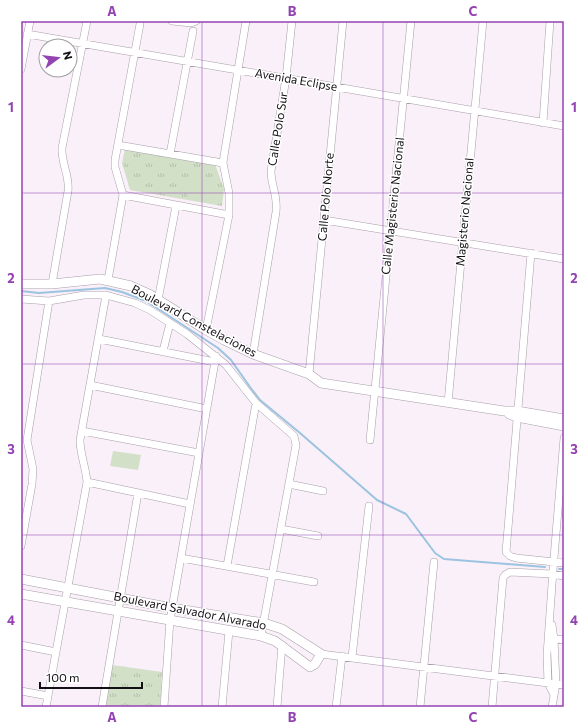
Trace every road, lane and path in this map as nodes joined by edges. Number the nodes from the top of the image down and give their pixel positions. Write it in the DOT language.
graph roads {
  1 [pos="30,21"];
  2 [pos="87,21"];
  3 [pos="172,21"];
  4 [pos="196,21"];
  5 [pos="246,21"];
  6 [pos="292,21"];
  7 [pos="343,21"];
  8 [pos="411,21"];
  9 [pos="483,21"];
  10 [pos="550,21"];
  11 [pos="140,24"];
  12 [pos="193,31"];
  13 [pos="27,34"];
  14 [pos="83,43"];
  15 [pos="135,52"];
  16 [pos="187,61"];
  17 [pos="21,69"];
  18 [pos="237,70"];
  19 [pos="286,78"];
  20 [pos="337,87"];
  21 [pos="404,99"];
  22 [pos="474,111"];
  23 [pos="543,123"];
  24 [pos="564,126"];
  25 [pos="118,145"];
  26 [pos="170,154"];
  27 [pos="223,163"];
  28 [pos="123,195"];
  29 [pos="176,206"];
  30 [pos="229,215"];
  31 [pos="324,220"];
  32 [pos="390,230"];
  33 [pos="462,242"];
  34 [pos="531,253"];
  35 [pos="564,259"];
  36 [pos="108,280"];
  37 [pos="21,284"];
  38 [pos="52,284"];
  39 [pos="106,295"];
  40 [pos="21,299"];
  41 [pos="158,300"];
  42 [pos="49,301"];
  43 [pos="170,323"];
  44 [pos="206,330"];
  45 [pos="99,339"];
  46 [pos="163,352"];
  47 [pos="253,354"];
  48 [pos="216,359"];
  49 [pos="309,374"];
  50 [pos="90,385"];
  51 [pos="374,392"];
  52 [pos="256,403"];
  53 [pos="448,403"];
  54 [pos="207,409"];
  55 [pos="517,414"];
  56 [pos="564,418"];
  57 [pos="564,426"];
  58 [pos="82,431"];
  59 [pos="564,438"];
  60 [pos="370,440"];
  61 [pos="199,453"];
  62 [pos="87,482"];
  63 [pos="289,484"];
  64 [pos="323,490"];
  65 [pos="138,493"];
  66 [pos="190,504"];
  67 [pos="369,506"];
  68 [pos="561,513"];
  69 [pos="281,529"];
  70 [pos="318,536"];
  71 [pos="21,546"];
  72 [pos="181,558"];
  73 [pos="434,562"];
  74 [pos="553,562"];
  75 [pos="564,563"];
  76 [pos="227,566"];
  77 [pos="552,572"];
  78 [pos="272,575"];
  79 [pos="564,576"];
  80 [pos="21,579"];
  81 [pos="314,582"];
  82 [pos="68,588"];
  83 [pos="21,594"];
  84 [pos="121,597"];
  85 [pos="65,602"];
  86 [pos="172,608"];
  87 [pos="119,611"];
  88 [pos="170,620"];
  89 [pos="264,623"];
  90 [pos="229,631"];
  91 [pos="261,636"];
  92 [pos="551,638"];
  93 [pos="564,640"];
  94 [pos="282,645"];
  95 [pos="21,646"];
  96 [pos="56,652"];
  97 [pos="321,654"];
  98 [pos="342,656"];
  99 [pos="352,657"];
  100 [pos="424,667"];
  101 [pos="495,676"];
  102 [pos="552,684"];
  103 [pos="564,685"];
  104 [pos="21,691"];
  105 [pos="48,696"];
  106 [pos="46,707"];
  107 [pos="102,707"];
  108 [pos="164,707"];
  109 [pos="222,707"];
  110 [pos="277,707"];
  111 [pos="336,707"];
  112 [pos="420,707"];
  113 [pos="492,707"];
  114 [pos="552,707"];
  1 -- 13 [label="street"];
  2 -- 14 [label="street"];
  3 -- 4 [label="street"];
  5 -- 18 [label="street"];
  6 -- 19 [label="street, Calle Polo Sur"];
  7 -- 20 [label="street, Calle Polo Norte"];
  8 -- 21 [label="street, Calle Magisterio Nacional"];
  9 -- 22 [label="street, Magisterio Nacional"];
  10 -- 23 [label="street"];
  11 -- 15 [label="street"];
  12 -- 16 [label="street"];
  13 -- 14 [label="street, Avenida Eclipse"];
  13 -- 17 [label="street"];
  14 -- 15 [label="street, Avenida Eclipse"];
  14 -- 38 [label="street"];
  15 -- 16 [label="street, Avenida Eclipse"];
  15 -- 25 [label="street"];
  16 -- 18 [label="street, Avenida Eclipse"];
  16 -- 26 [label="street"];
  18 -- 19 [label="street, Avenida Eclipse"];
  18 -- 27 [label="street"];
  19 -- 20 [label="street, Avenida Eclipse"];
  19 -- 47 [label="street, Calle Polo Sur"];
  20 -- 21 [label="street, Avenida Eclipse"];
  20 -- 31 [label="street, Calle Polo Norte"];
  21 -- 22 [label="street, Avenida Eclipse"];
  21 -- 32 [label="street, Calle Magisterio Nacional"];
  22 -- 23 [label="street, Avenida Eclipse"];
  22 -- 33 [label="street, Magisterio Nacional"];
  23 -- 24 [label="street, Avenida Eclipse"];
  25 -- 26 [label="street"];
  25 -- 28 [label="street"];
  26 -- 27 [label="street"];
  27 -- 30 [label="street"];
  28 -- 29 [label="street"];
  28 -- 36 [label="street"];
  29 -- 30 [label="street"];
  29 -- 41 [label="street"];
  30 -- 44 [label="street"];
  31 -- 32 [label="street"];
  31 -- 49 [label="street, Calle Polo Norte"];
  32 -- 33 [label="street"];
  32 -- 51 [label="street, Calle Magisterio Nacional"];
  33 -- 34 [label="street"];
  33 -- 53 [label="street, Magisterio Nacional"];
  34 -- 35 [label="street"];
  34 -- 55 [label="street"];
  36 -- 38 [label="street, Boulevard Constelaciones"];
  36 -- 41 [label="street, Boulevard Constelaciones"];
  37 -- 38 [label="street, Boulevard Constelaciones"];
  39 -- 42 [label="street, Boulevard Constelaciones"];
  39 -- 43 [label="street, Boulevard Constelaciones"];
  39 -- 45 [label="street"];
  40 -- 42 [label="street, Boulevard Constelaciones"];
  41 -- 44 [label="street, Boulevard Constelaciones"];
  42 -- 71 [label="street"];
  43 -- 46 [label="street"];
  43 -- 48 [label="street, Boulevard Constelaciones"];
  44 -- 47 [label="street, Boulevard Constelaciones"];
  45 -- 46 [label="street"];
  45 -- 50 [label="street"];
  46 -- 48 [label="street"];
  47 -- 49 [label="street, Boulevard Constelaciones"];
  48 -- 52 [label="street, Boulevard Constelaciones"];
  48 -- 54 [label="street"];
  49 -- 51 [label="street, Boulevard Constelaciones"];
  50 -- 54 [label="street"];
  50 -- 58 [label="street"];
  51 -- 53 [label="street, Boulevard Constelaciones"];
  51 -- 60 [label="street, Calle Magisterio Nacional"];
  52 -- 63 [label="street, Boulevard Constelaciones"];
  52 -- 76 [label="street"];
  53 -- 55 [label="street, Boulevard Constelaciones"];
  54 -- 61 [label="street"];
  55 -- 56 [label="street, Boulevard Constelaciones"];
  55 -- 57 [label="street, Boulevard Constelaciones"];
  55 -- 74 [label="street"];
  58 -- 61 [label="street"];
  58 -- 62 [label="street"];
  59 -- 68 [label="street"];
  61 -- 66 [label="street"];
  62 -- 65 [label="street"];
  62 -- 82 [label="street"];
  63 -- 64 [label="street"];
  63 -- 69 [label="street"];
  65 -- 66 [label="street"];
  65 -- 84 [label="street"];
  66 -- 72 [label="street"];
  67 -- 99 [label="street"];
  68 -- 74 [label="street"];
  69 -- 70 [label="street"];
  69 -- 78 [label="street"];
  72 -- 76 [label="street"];
  72 -- 86 [label="street"];
  73 -- 100 [label="street"];
  74 -- 75 [label="street"];
  74 -- 77 [label="street"];
  76 -- 78 [label="street"];
  77 -- 79 [label="street"];
  77 -- 92 [label="street"];
  77 -- 101 [label="street"];
  78 -- 81 [label="street"];
  78 -- 89 [label="street"];
  80 -- 82 [label="street, Boulevard Salvador Alvarado"];
  82 -- 84 [label="street, Boulevard Salvador Alvarado"];
  82 -- 85 [label="street"];
  83 -- 85 [label="street, Boulevard Salvador Alvarado"];
  84 -- 86 [label="street, Boulevard Salvador Alvarado"];
  84 -- 87 [label="street"];
  85 -- 87 [label="street, Boulevard Salvador Alvarado"];
  85 -- 96 [label="street"];
  86 -- 88 [label="street"];
  86 -- 89 [label="street, Boulevard Salvador Alvarado"];
  87 -- 88 [label="street, Boulevard Salvador Alvarado"];
  87 -- 107 [label="street"];
  88 -- 90 [label="street, Boulevard Salvador Alvarado"];
  88 -- 108 [label="street"];
  89 -- 91 [label="street"];
  89 -- 97 [label="street, Boulevard Salvador Alvarado"];
  90 -- 91 [label="street, Boulevard Salvador Alvarado"];
  90 -- 109 [label="street"];
  91 -- 94 [label="street, Boulevard Salvador Alvarado"];
  92 -- 93 [label="street"];
  92 -- 102 [label="street"];
  94 -- 97 [label="street, Boulevard Salvador Alvarado"];
  94 -- 110 [label="street"];
  95 -- 96 [label="street"];
  96 -- 105 [label="street"];
  97 -- 98 [label="street"];
  98 -- 99 [label="street"];
  98 -- 111 [label="street"];
  99 -- 100 [label="street"];
  100 -- 101 [label="street"];
  100 -- 112 [label="street"];
  101 -- 102 [label="street"];
  101 -- 113 [label="street"];
  102 -- 103 [label="street"];
  102 -- 114 [label="street"];
  104 -- 105 [label="street"];
  105 -- 106 [label="street"];
}
